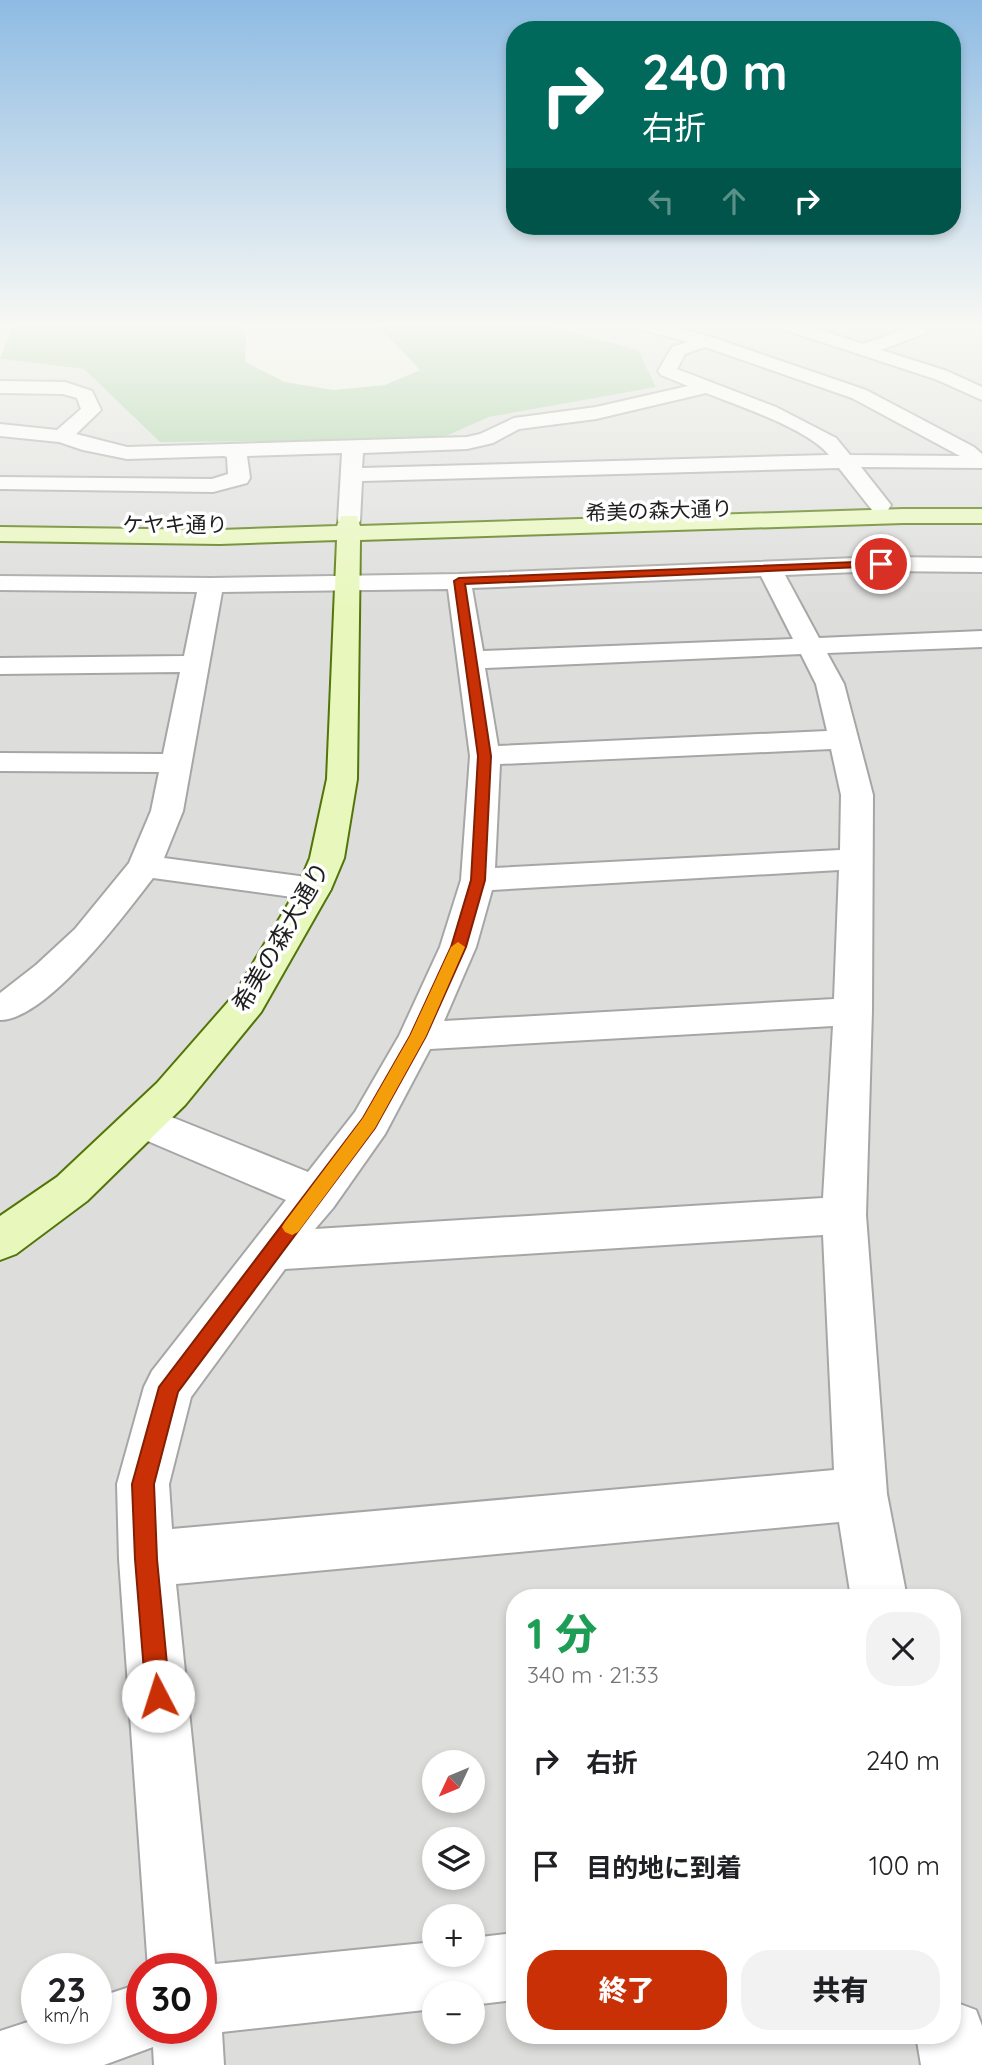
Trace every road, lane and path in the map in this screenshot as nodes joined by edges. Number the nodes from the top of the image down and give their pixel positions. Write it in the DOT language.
graph roads {
  1 [pos="79,420"];
  2 [pos="541,420"];
  3 [pos="787,420"];
  4 [pos="908,420"];
  5 [pos="0,430"];
  6 [pos="62,436"];
  7 [pos="370,446"];
  8 [pos="227,450"];
  9 [pos="847,461"];
  10 [pos="980,462"];
  11 [pos="352,475"];
  12 [pos="0,483"];
  13 [pos="880,505"];
  14 [pos="982,505"];
  15 [pos="982,516"];
  16 [pos="0,523"];
  17 [pos="349,527"];
  18 [pos="0,534"];
  19 [pos="980,568"];
  20 [pos="770,569"];
  21 [pos="459,581"];
  22 [pos="0,583"];
  23 [pos="346,583"];
  24 [pos="211,585"];
  25 [pos="982,639"];
  26 [pos="812,647"];
  27 [pos="471,660"];
  28 [pos="197,664"];
  29 [pos="0,666"];
  30 [pos="845,739"];
  31 [pos="485,756"];
  32 [pos="0,762"];
  33 [pos="177,763"];
  34 [pos="857,859"];
  35 [pos="144,866"];
  36 [pos="478,880"];
  37 [pos="314,889"];
  38 [pos="0,1007"];
  39 [pos="853,1011"];
  40 [pos="418,1036"];
  41 [pos="144,1122"];
  42 [pos="318,1195"];
  43 [pos="844,1215"];
  44 [pos="0,1241"];
  45 [pos="272,1251"];
  46 [pos="862,1494"];
  47 [pos="146,1559"];
  48 [pos="878,1589"];
  49 [pos="181,1953"];
  50 [pos="506,1968"];
  51 [pos="217,1998"];
  52 [pos="126,2023"];
  53 [pos="187,2044"];
  54 [pos="952,2044"];
  55 [pos="4,2065"];
  56 [pos="188,2065"];
  57 [pos="956,2065"];
  1 -- 6 [label="street"];
  2 -- 7 [label="street"];
  3 -- 9 [label="street"];
  4 -- 10 [label="street"];
  5 -- 6 [label="street"];
  6 -- 8 [label="street"];
  7 -- 8 [label="street"];
  7 -- 11 [label="street"];
  8 -- 12 [label="street"];
  9 -- 10 [label="street"];
  9 -- 11 [label="street"];
  9 -- 13 [label="street"];
  11 -- 17 [label="street"];
  13 -- 14 [label="street, 希美の森大通り"];
  13 -- 17 [label="street, 希美の森大通り"];
  15 -- 17 [label="street, 希美の森大通り"];
  16 -- 17 [label="street, ケヤキ通り"];
  17 -- 18 [label="street, ケヤキ通り"];
  17 -- 23 [label="street, 希美の森大通り"];
  19 -- 20 [label="street"];
  20 -- 21 [label="street"];
  20 -- 26 [label="street"];
  21 -- 23 [label="street"];
  21 -- 27 [label="street"];
  22 -- 24 [label="street"];
  23 -- 24 [label="street"];
  23 -- 37 [label="street, 希美の森大通り"];
  24 -- 28 [label="street"];
  25 -- 26 [label="street"];
  26 -- 27 [label="street"];
  26 -- 30 [label="street"];
  27 -- 31 [label="street"];
  28 -- 29 [label="street"];
  28 -- 33 [label="street"];
  30 -- 31 [label="street"];
  30 -- 34 [label="street"];
  31 -- 36 [label="street"];
  32 -- 33 [label="street"];
  33 -- 35 [label="street"];
  34 -- 36 [label="street"];
  34 -- 39 [label="street"];
  35 -- 37 [label="street"];
  35 -- 38 [label="street"];
  36 -- 40 [label="street"];
  37 -- 41 [label="street, 希美の森大通り"];
  39 -- 40 [label="street"];
  39 -- 43 [label="street"];
  40 -- 42 [label="street"];
  41 -- 42 [label="street"];
  41 -- 44 [label="street, 希美の森大通り"];
  42 -- 45 [label="street"];
  43 -- 45 [label="street"];
  43 -- 46 [label="street"];
  45 -- 47 [label="street"];
  46 -- 47 [label="street"];
  46 -- 48 [label="street"];
  47 -- 49 [label="street"];
  50 -- 51 [label="street"];
  52 -- 55 [label="street"];
  53 -- 56 [label="street"];
  54 -- 57 [label="street"];
}
